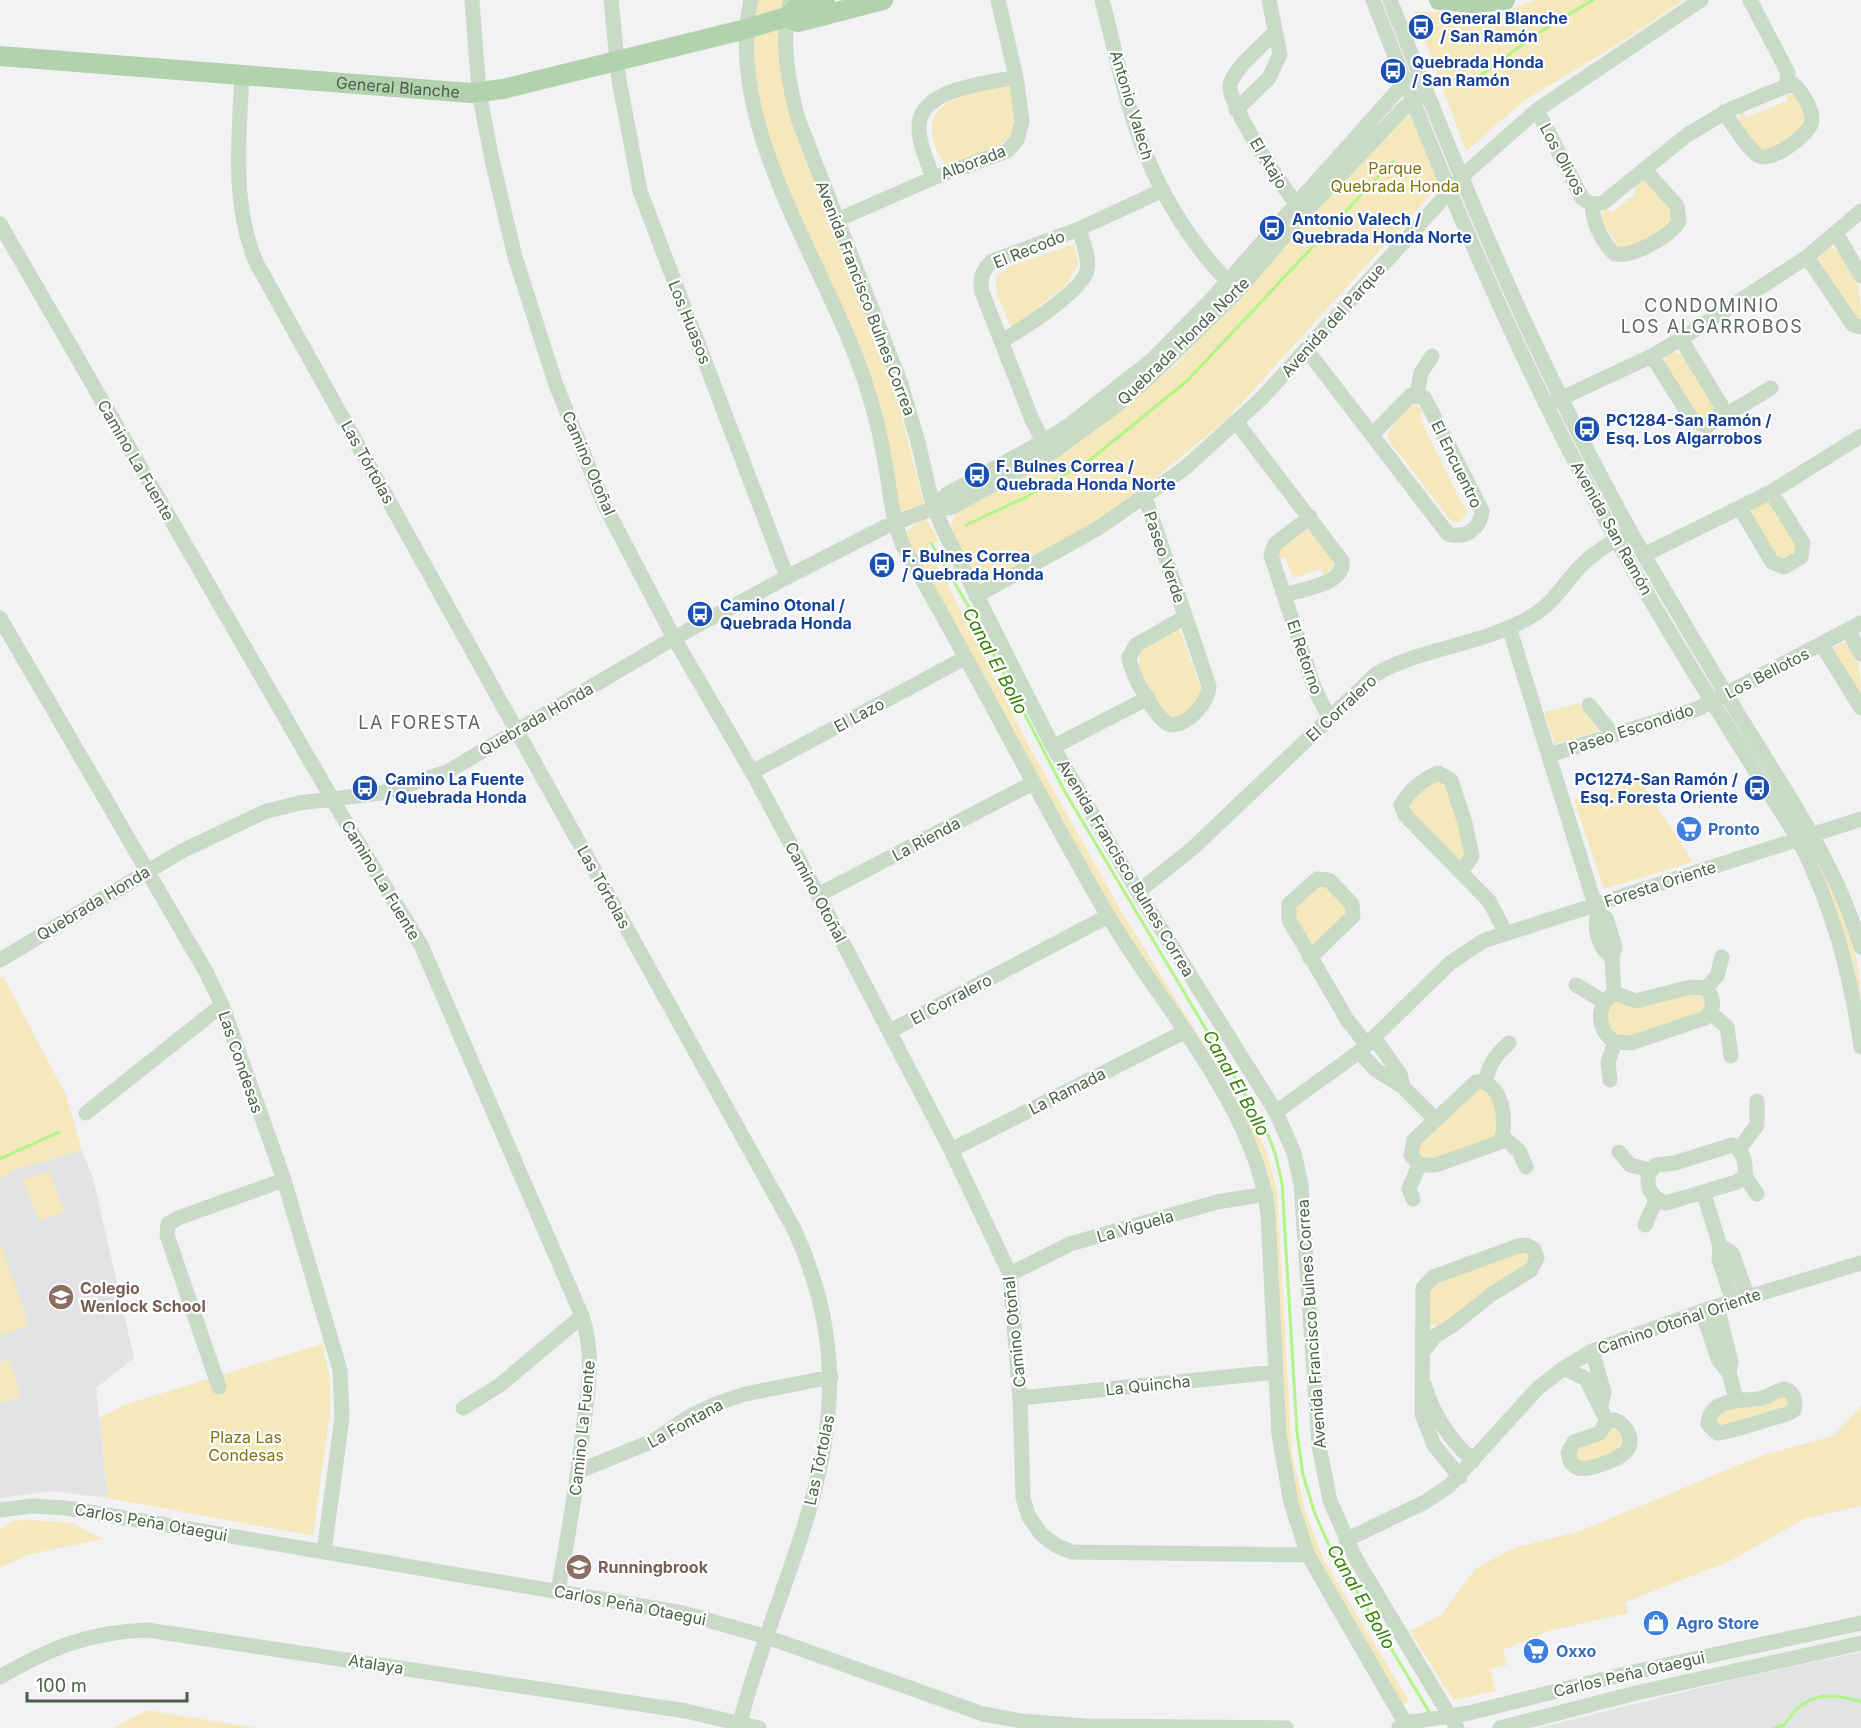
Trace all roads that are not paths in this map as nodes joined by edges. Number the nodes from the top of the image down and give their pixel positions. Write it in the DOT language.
graph roads {
  1 [pos="472,0"];
  2 [pos="611,0"];
  3 [pos="751,0"];
  4 [pos="825,0"];
  5 [pos="998,0"];
  6 [pos="1102,0"];
  7 [pos="1269,0"];
  8 [pos="1373,0"];
  9 [pos="1390,0"];
  10 [pos="1439,0"];
  11 [pos="1505,0"];
  12 [pos="1701,0"];
  13 [pos="1750,0"];
  14 [pos="877,1"];
  15 [pos="789,8"];
  16 [pos="746,29"];
  17 [pos="1275,32"];
  18 [pos="0,56"];
  19 [pos="616,61"];
  20 [pos="242,75"];
  21 [pos="1016,77"];
  22 [pos="1421,77"];
  23 [pos="1789,81"];
  24 [pos="1406,83"];
  25 [pos="480,92"];
  26 [pos="1420,96"];
  27 [pos="1236,110"];
  28 [pos="1537,110"];
  29 [pos="1724,112"];
  30 [pos="1644,169"];
  31 [pos="933,178"];
  32 [pos="1461,178"];
  33 [pos="1163,190"];
  34 [pos="1448,191"];
  35 [pos="1593,205"];
  36 [pos="1301,208"];
  37 [pos="1861,211"];
  38 [pos="837,220"];
  39 [pos="0,224"];
  40 [pos="1079,229"];
  41 [pos="1836,233"];
  42 [pos="1807,257"];
  43 [pos="1861,276"];
  44 [pos="1232,286"];
  45 [pos="1861,327"];
  46 [pos="1681,339"];
  47 [pos="1002,341"];
  48 [pos="1306,349"];
  49 [pos="1432,356"];
  50 [pos="1652,356"];
  51 [pos="1771,388"];
  52 [pos="1417,394"];
  53 [pos="1554,401"];
  54 [pos="1721,412"];
  55 [pos="1237,423"];
  56 [pos="1374,433"];
  57 [pos="1859,442"];
  58 [pos="1047,448"];
  59 [pos="1771,492"];
  60 [pos="1144,498"];
  61 [pos="934,508"];
  62 [pos="1740,508"];
  63 [pos="1310,517"];
  64 [pos="895,523"];
  65 [pos="1631,531"];
  66 [pos="1617,539"];
  67 [pos="1644,555"];
  68 [pos="787,577"];
  69 [pos="1284,595"];
  70 [pos="976,596"];
  71 [pos="1185,617"];
  72 [pos="0,618"];
  73 [pos="1509,627"];
  74 [pos="1855,627"];
  75 [pos="674,638"];
  76 [pos="1822,645"];
  77 [pos="1861,654"];
  78 [pos="965,658"];
  79 [pos="1148,698"];
  80 [pos="1720,698"];
  81 [pos="1589,705"];
  82 [pos="1861,708"];
  83 [pos="1329,718"];
  84 [pos="517,731"];
  85 [pos="1613,735"];
  86 [pos="1053,747"];
  87 [pos="1549,755"];
  88 [pos="752,772"];
  89 [pos="1033,783"];
  90 [pos="334,800"];
  91 [pos="1861,819"];
  92 [pos="1806,837"];
  93 [pos="148,870"];
  94 [pos="1462,871"];
  95 [pos="1137,892"];
  96 [pos="818,895"];
  97 [pos="1597,909"];
  98 [pos="1108,916"];
  99 [pos="1506,933"];
  100 [pos="1860,942"];
  101 [pos="1722,957"];
  102 [pos="1310,958"];
  103 [pos="0,960"];
  104 [pos="1576,985"];
  105 [pos="1706,988"];
  106 [pos="1608,997"];
  107 [pos="222,1005"];
  108 [pos="1710,1013"];
  109 [pos="890,1031"];
  110 [pos="1184,1032"];
  111 [pos="1615,1042"];
  112 [pos="1509,1043"];
  113 [pos="1367,1045"];
  114 [pos="1861,1047"];
  115 [pos="1731,1056"];
  116 [pos="1610,1080"];
  117 [pos="1486,1083"];
  118 [pos="1757,1101"];
  119 [pos="1276,1112"];
  120 [pos="86,1113"];
  121 [pos="1434,1118"];
  122 [pos="1503,1137"];
  123 [pos="1739,1149"];
  124 [pos="951,1150"];
  125 [pos="1619,1152"];
  126 [pos="1419,1165"];
  127 [pos="1526,1167"];
  128 [pos="1650,1170"];
  129 [pos="1745,1176"];
  130 [pos="284,1180"];
  131 [pos="1266,1194"];
  132 [pos="1704,1194"];
  133 [pos="1757,1194"];
  134 [pos="1413,1199"];
  135 [pos="1656,1200"];
  136 [pos="1645,1225"];
  137 [pos="1720,1246"];
  138 [pos="1861,1263"];
  139 [pos="1010,1274"];
  140 [pos="1748,1297"];
  141 [pos="1733,1302"];
  142 [pos="1710,1309"];
  143 [pos="582,1316"];
  144 [pos="1423,1322"];
  145 [pos="1445,1330"];
  146 [pos="1424,1350"];
  147 [pos="1592,1351"];
  148 [pos="1564,1368"];
  149 [pos="1276,1372"];
  150 [pos="831,1377"];
  151 [pos="1423,1380"];
  152 [pos="219,1387"];
  153 [pos="1020,1398"];
  154 [pos="1736,1399"];
  155 [pos="1601,1406"];
  156 [pos="463,1408"];
  157 [pos="1607,1421"];
  158 [pos="1473,1461"];
  159 [pos="579,1471"];
  160 [pos="1460,1477"];
  161 [pos="0,1510"];
  162 [pos="1346,1540"];
  163 [pos="324,1552"];
  164 [pos="1308,1555"];
  165 [pos="558,1591"];
  166 [pos="1861,1623"];
  167 [pos="767,1637"];
  168 [pos="1861,1643"];
  169 [pos="1652,1668"];
  170 [pos="1629,1673"];
  171 [pos="0,1677"];
  172 [pos="1658,1688"];
  173 [pos="1636,1693"];
  174 [pos="1449,1721"];
  175 [pos="740,1722"];
  176 [pos="1407,1725"];
  177 [pos="1086,1727"];
  178 [pos="759,1728"];
  179 [pos="1286,1728"];
  180 [pos="1500,1728"];
  1 -- 25 [label="street, Camino Otoñal"];
  2 -- 19 [label="street, Los Huasos"];
  3 -- 16 [label="street, Avenida Francisco Bulnes Correa"];
  4 -- 15 [label="main road, General Blanche"];
  5 -- 21 [label="street, Alborada"];
  6 -- 33 [label="street, Antonio Valech"];
  7 -- 17 [label="street"];
  8 -- 24 [label="street, Avenida San Ramón"];
  9 -- 22 [label="street, Avenida San Ramón"];
  10 -- 11 [label="main road"];
  12 -- 28 [label="street, Avenida del Parque"];
  13 -- 23 [label="street"];
  14 -- 15 [label="main road, General Blanche"];
  15 -- 16 [label="main road, General Blanche"];
  15 -- 38 [label="street, Avenida Francisco Bulnes Correa"];
  16 -- 19 [label="main road, General Blanche"];
  16 -- 64 [label="street, Avenida Francisco Bulnes Correa"];
  17 -- 27 [label="street"];
  17 -- 27 [label="street, El Atajo"];
  18 -- 20 [label="main road, General Blanche"];
  19 -- 25 [label="main road, General Blanche"];
  19 -- 68 [label="street, Los Huasos"];
  20 -- 25 [label="main road, General Blanche"];
  20 -- 84 [label="street, Las Tórtolas"];
  21 -- 31 [label="street, Alborada"];
  21 -- 31 [label="street, Alborada"];
  22 -- 24 [label="street, Quebrada Honda Norte"];
  22 -- 26 [label="street, Avenida San Ramón"];
  23 -- 29 [label="street, Los Olivos"];
  23 -- 29 [label="street"];
  24 -- 26 [label="street, Avenida San Ramón"];
  24 -- 36 [label="street, Quebrada Honda Norte"];
  25 -- 75 [label="street, Camino Otoñal"];
  26 -- 32 [label="street, Avenida San Ramón"];
  26 -- 34 [label="street, Avenida San Ramón"];
  26 -- 36 [label="street, Quebrada Honda Norte"];
  27 -- 36 [label="street, El Atajo"];
  28 -- 32 [label="street, Avenida del Parque"];
  28 -- 35 [label="street, Los Olivos"];
  29 -- 30 [label="street, Los Olivos"];
  30 -- 35 [label="street, Los Olivos"];
  30 -- 35 [label="street, Los Olivos"];
  31 -- 38 [label="street, Alborada"];
  32 -- 34 [label="street, Avenida del Parque"];
  32 -- 53 [label="street, Avenida San Ramón"];
  33 -- 40 [label="street, El Recodo"];
  33 -- 44 [label="street, Antonio Valech"];
  34 -- 48 [label="street, Avenida del Parque"];
  34 -- 53 [label="street, Avenida San Ramón"];
  36 -- 44 [label="street, Quebrada Honda Norte"];
  37 -- 41 [label="street"];
  38 -- 61 [label="street, Avenida Francisco Bulnes Correa"];
  39 -- 90 [label="street, Camino La Fuente"];
  40 -- 47 [label="street, El Recodo"];
  40 -- 47 [label="street, El Recodo"];
  41 -- 42 [label="street"];
  41 -- 43 [label="street"];
  42 -- 45 [label="street"];
  42 -- 46 [label="street"];
  44 -- 58 [label="street, Quebrada Honda Norte"];
  46 -- 50 [label="street"];
  46 -- 54 [label="street"];
  47 -- 58 [label="street, El Recodo"];
  48 -- 55 [label="street, Avenida del Parque"];
  48 -- 56 [label="street, El Encuentro"];
  49 -- 52 [label="street"];
  50 -- 53 [label="street"];
  50 -- 54 [label="street"];
  51 -- 54 [label="street"];
  52 -- 56 [label="street"];
  52 -- 56 [label="street, El Encuentro"];
  53 -- 65 [label="street, Avenida San Ramón"];
  53 -- 66 [label="street, Avenida San Ramón"];
  55 -- 60 [label="street, Avenida del Parque"];
  55 -- 63 [label="street"];
  57 -- 59 [label="street"];
  58 -- 61 [label="street, Quebrada Honda Norte"];
  59 -- 62 [label="street"];
  59 -- 62 [label="street"];
  60 -- 70 [label="street, Avenida del Parque"];
  60 -- 71 [label="street, Paseo Verde"];
  61 -- 64 [label="street, Quebrada Honda"];
  61 -- 70 [label="street, Avenida Francisco Bulnes Correa"];
  62 -- 67 [label="street"];
  63 -- 69 [label="street, El Retorno"];
  63 -- 69 [label="street"];
  64 -- 68 [label="street, Quebrada Honda"];
  64 -- 78 [label="street, Avenida Francisco Bulnes Correa"];
  65 -- 66 [label="street, El Corralero"];
  65 -- 67 [label="street, Avenida San Ramón"];
  66 -- 73 [label="street, El Corralero"];
  66 -- 80 [label="street, Avenida San Ramón"];
  67 -- 80 [label="street, Avenida San Ramón"];
  68 -- 75 [label="street, Quebrada Honda"];
  69 -- 83 [label="street, El Retorno"];
  70 -- 86 [label="street, Avenida Francisco Bulnes Correa"];
  71 -- 79 [label="street, Paseo Verde"];
  71 -- 79 [label="street, Paseo Verde"];
  72 -- 93 [label="street, Las Condesas"];
  73 -- 83 [label="street, El Corralero"];
  73 -- 87 [label="street, Paseo Escondido"];
  74 -- 76 [label="street, Los Bellotos"];
  74 -- 77 [label="street, Los Bellotos"];
  75 -- 84 [label="street, Quebrada Honda"];
  75 -- 88 [label="street, Camino Otoñal"];
  76 -- 80 [label="street, Los Bellotos"];
  76 -- 82 [label="street, Los Bellotos"];
  78 -- 88 [label="street, El Lazo"];
  78 -- 89 [label="street, Avenida Francisco Bulnes Correa"];
  79 -- 86 [label="street"];
  80 -- 85 [label="street, Paseo Escondido"];
  80 -- 92 [label="street, Avenida San Ramón"];
  81 -- 85 [label="street"];
  83 -- 95 [label="street, El Corralero"];
  84 -- 90 [label="street, Quebrada Honda"];
  84 -- 150 [label="street, Las Tórtolas"];
  85 -- 87 [label="street, Paseo Escondido"];
  86 -- 95 [label="street, Avenida Francisco Bulnes Correa"];
  87 -- 97 [label="street, Paseo Escondido"];
  88 -- 96 [label="street, Camino Otoñal"];
  89 -- 96 [label="street, La Rienda"];
  89 -- 98 [label="street, Avenida Francisco Bulnes Correa"];
  90 -- 93 [label="street, Quebrada Honda"];
  90 -- 143 [label="street, Camino La Fuente"];
  91 -- 92 [label="street, Foresta Oriente"];
  92 -- 97 [label="street, Foresta Oriente"];
  92 -- 100 [label="street, Avenida San Ramón"];
  92 -- 114 [label="street, Avenida San Ramón"];
  93 -- 103 [label="street, Quebrada Honda"];
  93 -- 107 [label="street, Las Condesas"];
  94 -- 94 [label="street"];
  94 -- 99 [label="street"];
  95 -- 119 [label="street, Avenida Francisco Bulnes Correa"];
  96 -- 109 [label="street, Camino Otoñal"];
  97 -- 99 [label="street, Foresta Oriente"];
  97 -- 106 [label="street, Paseo Escondido"];
  98 -- 109 [label="street, El Corralero"];
  98 -- 110 [label="street, Avenida Francisco Bulnes Correa"];
  99 -- 113 [label="street, Foresta Oriente"];
  101 -- 105 [label="street"];
  102 -- 102 [label="street"];
  102 -- 113 [label="street"];
  104 -- 106 [label="street"];
  105 -- 106 [label="street"];
  105 -- 108 [label="street"];
  106 -- 111 [label="street"];
  107 -- 120 [label="street"];
  107 -- 130 [label="street, Las Condesas"];
  108 -- 111 [label="street"];
  108 -- 115 [label="street"];
  109 -- 124 [label="street, Camino Otoñal"];
  110 -- 124 [label="street, La Ramada"];
  110 -- 131 [label="street, Avenida Francisco Bulnes Correa"];
  111 -- 116 [label="street"];
  112 -- 117 [label="street"];
  113 -- 119 [label="street, Foresta Oriente"];
  113 -- 121 [label="street"];
  117 -- 121 [label="street"];
  117 -- 122 [label="street"];
  118 -- 123 [label="street"];
  119 -- 162 [label="street, Avenida Francisco Bulnes Correa"];
  121 -- 126 [label="street"];
  122 -- 126 [label="street"];
  122 -- 127 [label="street"];
  123 -- 128 [label="street"];
  123 -- 129 [label="street"];
  124 -- 139 [label="street, Camino Otoñal"];
  125 -- 128 [label="street"];
  126 -- 134 [label="street"];
  128 -- 135 [label="street"];
  129 -- 132 [label="street"];
  129 -- 133 [label="street"];
  130 -- 152 [label="street"];
  130 -- 163 [label="street, Las Condesas"];
  131 -- 139 [label="street, La Viguela"];
  131 -- 149 [label="street, Avenida Francisco Bulnes Correa"];
  132 -- 135 [label="street"];
  132 -- 137 [label="street"];
  135 -- 136 [label="street"];
  137 -- 140 [label="street"];
  137 -- 141 [label="street"];
  138 -- 140 [label="street, Camino Otoñal Oriente"];
  139 -- 153 [label="street, Camino Otoñal"];
  140 -- 141 [label="street, Camino Otoñal Oriente"];
  141 -- 142 [label="street, Camino Otoñal Oriente"];
  142 -- 147 [label="street, Camino Otoñal Oriente"];
  142 -- 154 [label="street"];
  143 -- 156 [label="street"];
  143 -- 159 [label="street, Camino La Fuente"];
  144 -- 145 [label="street"];
  144 -- 145 [label="street"];
  144 -- 146 [label="street"];
  145 -- 146 [label="street"];
  146 -- 151 [label="street"];
  147 -- 148 [label="street, Camino Otoñal Oriente"];
  147 -- 155 [label="street"];
  148 -- 155 [label="street"];
  148 -- 158 [label="street, Camino Otoñal Oriente"];
  149 -- 153 [label="street, La Quincha"];
  149 -- 164 [label="street, Avenida Francisco Bulnes Correa"];
  150 -- 159 [label="street, La Fontana"];
  150 -- 167 [label="street, Las Tórtolas"];
  151 -- 158 [label="street"];
  151 -- 160 [label="street"];
  153 -- 164 [label="street, Camino Otoñal"];
  154 -- 154 [label="street"];
  155 -- 157 [label="street"];
  158 -- 160 [label="street, Camino Otoñal Oriente"];
  159 -- 165 [label="street, Camino La Fuente"];
  160 -- 162 [label="street, Camino Otoñal Oriente"];
  161 -- 163 [label="street, Carlos Peña Otaegui"];
  162 -- 174 [label="street, Avenida Francisco Bulnes Correa"];
  163 -- 165 [label="street, Carlos Peña Otaegui"];
  164 -- 176 [label="street, Avenida Francisco Bulnes Correa"];
  165 -- 167 [label="street, Carlos Peña Otaegui"];
  166 -- 169 [label="street, Carlos Peña Otaegui"];
  167 -- 175 [label="street, Las Tórtolas"];
  167 -- 177 [label="street, Carlos Peña Otaegui"];
  168 -- 172 [label="street, Carlos Peña Otaegui"];
  169 -- 170 [label="street, Carlos Peña Otaegui"];
  169 -- 172 [label="street"];
  170 -- 173 [label="street"];
  170 -- 174 [label="street, Carlos Peña Otaegui"];
  171 -- 175 [label="street, Atalaya"];
  172 -- 173 [label="street, Carlos Peña Otaegui"];
  173 -- 180 [label="street, Carlos Peña Otaegui"];
  174 -- 176 [label="street, Carlos Peña Otaegui"];
  175 -- 178 [label="street, Atalaya"];
  177 -- 179 [label="street, Carlos Peña Otaegui"];
}
